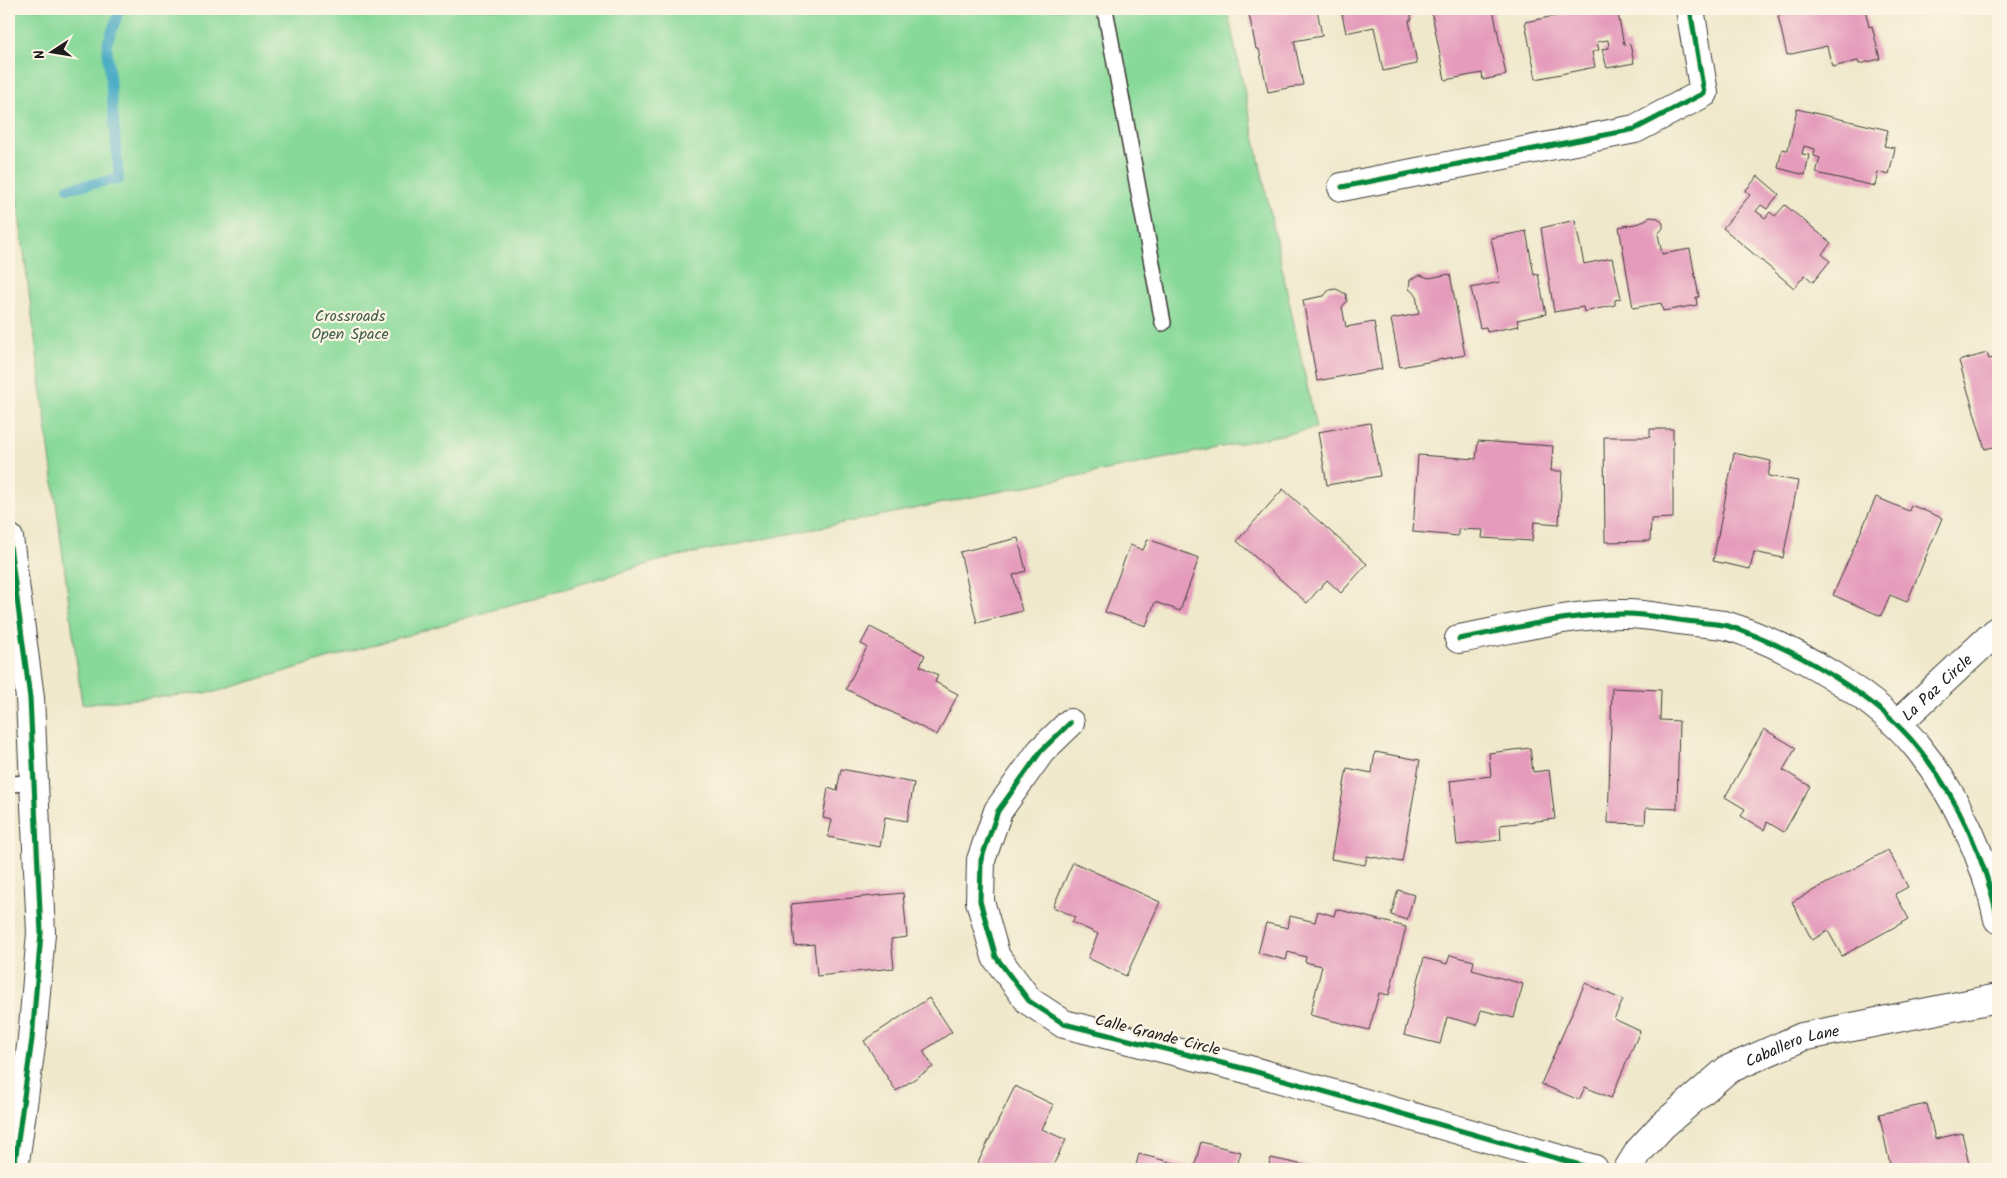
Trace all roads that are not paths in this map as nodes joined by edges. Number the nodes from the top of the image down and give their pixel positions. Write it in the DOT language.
graph roads {
  1 [pos="1105,9"];
  2 [pos="1690,9"];
  3 [pos="1342,187"];
  4 [pos="1163,323"];
  5 [pos="9,538"];
  6 [pos="1998,630"];
  7 [pos="1459,639"];
  8 [pos="1070,723"];
  9 [pos="1897,724"];
  10 [pos="21,783"];
  11 [pos="1998,919"];
  12 [pos="1998,998"];
  13 [pos="14,1169"];
  14 [pos="1594,1169"];
  15 [pos="1628,1169"];
  1 -- 4 [label="lane"];
  2 -- 3 [label="street"];
  5 -- 10 [label="street"];
  6 -- 9 [label="street, La Paz Circle"];
  7 -- 9 [label="street"];
  8 -- 14 [label="street, Calle Grande Circle"];
  9 -- 11 [label="street"];
  10 -- 13 [label="street"];
  12 -- 15 [label="street, Caballero Lane"];
}
